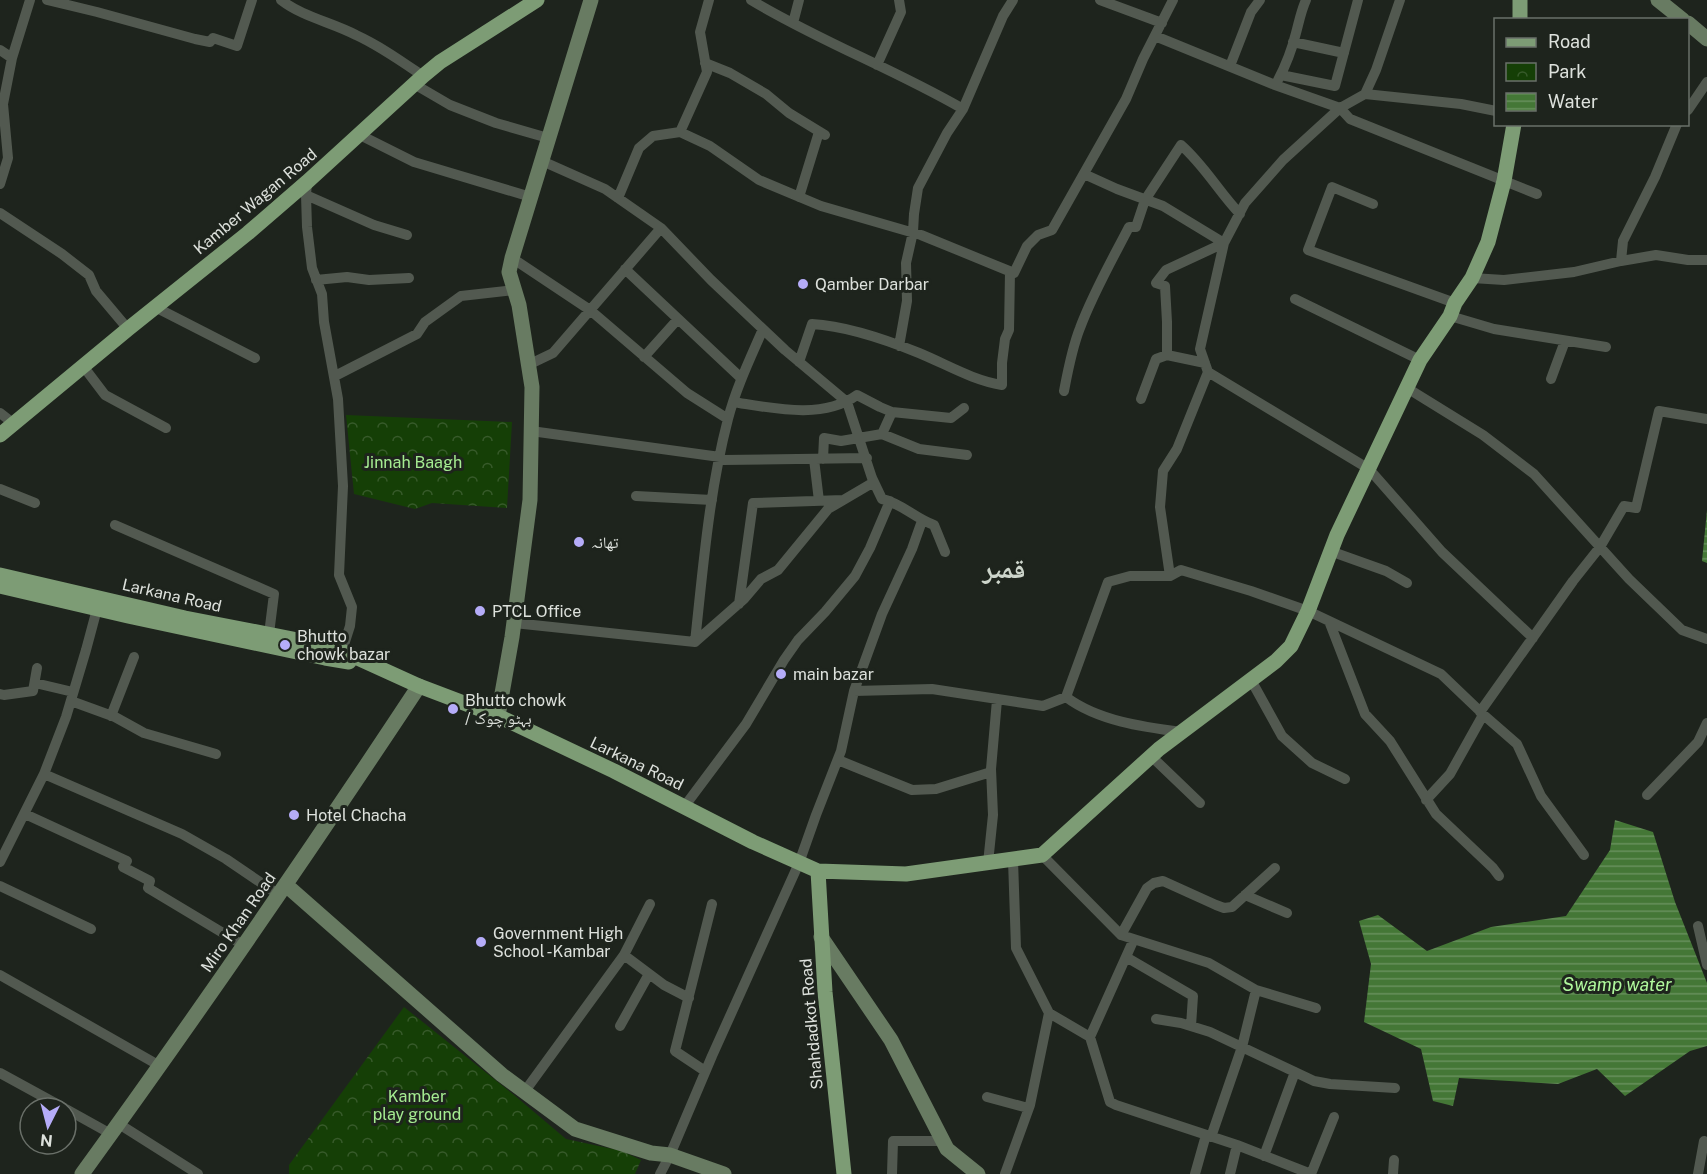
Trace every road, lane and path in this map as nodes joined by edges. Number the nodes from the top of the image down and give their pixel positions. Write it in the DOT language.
graph roads {
  1 [pos="30,0"];
  2 [pos="46,0"];
  3 [pos="252,0"];
  4 [pos="281,0"];
  5 [pos="537,0"];
  6 [pos="591,0"];
  7 [pos="709,0"];
  8 [pos="751,0"];
  9 [pos="799,0"];
  10 [pos="900,0"];
  11 [pos="1013,0"];
  12 [pos="1100,0"];
  13 [pos="1173,0"];
  14 [pos="1260,0"];
  15 [pos="1306,0"];
  16 [pos="1358,0"];
  17 [pos="1400,0"];
  18 [pos="1520,0"];
  19 [pos="1658,0"];
  20 [pos="1520,18"];
  21 [pos="1680,18"];
  22 [pos="793,23"];
  23 [pos="1162,23"];
  24 [pos="1689,24"];
  25 [pos="1155,36"];
  26 [pos="1707,39"];
  27 [pos="1293,42"];
  28 [pos="0,50"];
  29 [pos="1344,53"];
  30 [pos="12,58"];
  31 [pos="705,63"];
  32 [pos="877,65"];
  33 [pos="1230,66"];
  34 [pos="418,80"];
  35 [pos="1278,80"];
  36 [pos="1707,82"];
  37 [pos="1365,94"];
  38 [pos="1340,108"];
  39 [pos="963,109"];
  40 [pos="1689,109"];
  41 [pos="1494,111"];
  42 [pos="1514,126"];
  43 [pos="1676,126"];
  44 [pos="680,132"];
  45 [pos="358,134"];
  46 [pos="548,138"];
  47 [pos="4,156"];
  48 [pos="542,161"];
  49 [pos="1084,174"];
  50 [pos="1504,181"];
  51 [pos="0,184"];
  52 [pos="306,188"];
  53 [pos="1537,194"];
  54 [pos="531,197"];
  55 [pos="799,197"];
  56 [pos="618,198"];
  57 [pos="1145,200"];
  58 [pos="1373,204"];
  59 [pos="0,213"];
  60 [pos="1240,214"];
  61 [pos="661,228"];
  62 [pos="913,232"];
  63 [pos="406,235"];
  64 [pos="1224,243"];
  65 [pos="512,258"];
  66 [pos="1707,260"];
  67 [pos="1621,261"];
  68 [pos="626,269"];
  69 [pos="1010,272"];
  70 [pos="409,278"];
  71 [pos="1472,278"];
  72 [pos="316,280"];
  73 [pos="514,290"];
  74 [pos="1295,299"];
  75 [pos="155,307"];
  76 [pos="590,310"];
  77 [pos="1453,310"];
  78 [pos="678,318"];
  79 [pos="128,329"];
  80 [pos="763,329"];
  81 [pos="1565,341"];
  82 [pos="899,346"];
  83 [pos="1606,347"];
  84 [pos="1167,355"];
  85 [pos="644,357"];
  86 [pos="255,358"];
  87 [pos="1420,360"];
  88 [pos="799,362"];
  89 [pos="528,365"];
  90 [pos="83,366"];
  91 [pos="1207,368"];
  92 [pos="335,376"];
  93 [pos="741,378"];
  94 [pos="1551,379"];
  95 [pos="1407,388"];
  96 [pos="1064,391"];
  97 [pos="1142,399"];
  98 [pos="733,402"];
  99 [pos="847,402"];
  100 [pos="964,408"];
  101 [pos="892,412"];
  102 [pos="0,413"];
  103 [pos="728,418"];
  104 [pos="1707,419"];
  105 [pos="14,424"];
  106 [pos="166,428"];
  107 [pos="531,431"];
  108 [pos="882,434"];
  109 [pos="0,435"];
  110 [pos="860,439"];
  111 [pos="968,455"];
  112 [pos="720,458"];
  113 [pos="867,458"];
  114 [pos="818,459"];
  115 [pos="1369,469"];
  116 [pos="874,482"];
  117 [pos="0,489"];
  118 [pos="636,496"];
  119 [pos="712,500"];
  120 [pos="844,500"];
  121 [pos="819,501"];
  122 [pos="890,501"];
  123 [pos="35,503"];
  124 [pos="922,520"];
  125 [pos="115,525"];
  126 [pos="1600,547"];
  127 [pos="1330,551"];
  128 [pos="945,552"];
  129 [pos="0,574"];
  130 [pos="1170,576"];
  131 [pos="1407,583"];
  132 [pos="0,586"];
  133 [pos="739,604"];
  134 [pos="97,609"];
  135 [pos="1308,611"];
  136 [pos="1329,621"];
  137 [pos="514,623"];
  138 [pos="269,634"];
  139 [pos="1533,638"];
  140 [pos="1707,639"];
  141 [pos="695,642"];
  142 [pos="342,651"];
  143 [pos="134,657"];
  144 [pos="370,664"];
  145 [pos="37,668"];
  146 [pos="1251,680"];
  147 [pos="35,683"];
  148 [pos="419,686"];
  149 [pos="854,691"];
  150 [pos="0,694"];
  151 [pos="72,696"];
  152 [pos="1066,697"];
  153 [pos="997,700"];
  154 [pos="1482,714"];
  155 [pos="111,716"];
  156 [pos="498,716"];
  157 [pos="1707,723"];
  158 [pos="1182,732"];
  159 [pos="216,754"];
  160 [pos="1151,756"];
  161 [pos="838,760"];
  162 [pos="991,772"];
  163 [pos="44,774"];
  164 [pos="1345,779"];
  165 [pos="1647,795"];
  166 [pos="1426,800"];
  167 [pos="1200,803"];
  168 [pos="684,807"];
  169 [pos="25,814"];
  170 [pos="4,845"];
  171 [pos="1042,855"];
  172 [pos="1584,855"];
  173 [pos="1013,860"];
  174 [pos="0,861"];
  175 [pos="799,863"];
  176 [pos="988,863"];
  177 [pos="1275,868"];
  178 [pos="818,871"];
  179 [pos="1499,876"];
  180 [pos="0,886"];
  181 [pos="282,890"];
  182 [pos="1245,895"];
  183 [pos="650,904"];
  184 [pos="712,904"];
  185 [pos="1287,914"];
  186 [pos="1698,926"];
  187 [pos="91,929"];
  188 [pos="1121,935"];
  189 [pos="821,937"];
  190 [pos="1134,939"];
  191 [pos="243,945"];
  192 [pos="624,955"];
  193 [pos="1126,957"];
  194 [pos="1707,965"];
  195 [pos="649,974"];
  196 [pos="0,975"];
  197 [pos="1256,990"];
  198 [pos="689,998"];
  199 [pos="1316,1008"];
  200 [pos="1049,1013"];
  201 [pos="1156,1019"];
  202 [pos="620,1026"];
  203 [pos="1191,1026"];
  204 [pos="1090,1036"];
  205 [pos="1242,1047"];
  206 [pos="160,1066"];
  207 [pos="705,1071"];
  208 [pos="1295,1072"];
  209 [pos="0,1073"];
  210 [pos="1395,1088"];
  211 [pos="525,1091"];
  212 [pos="42,1096"];
  213 [pos="987,1097"];
  214 [pos="1028,1108"];
  215 [pos="78,1114"];
  216 [pos="1334,1117"];
  217 [pos="115,1129"];
  218 [pos="1209,1136"];
  219 [pos="943,1141"];
  220 [pos="1704,1141"];
  221 [pos="1237,1145"];
  222 [pos="670,1155"];
  223 [pos="1264,1156"];
  224 [pos="1394,1160"];
  225 [pos="82,1174"];
  226 [pos="198,1174"];
  227 [pos="660,1174"];
  228 [pos="724,1174"];
  229 [pos="844,1174"];
  230 [pos="892,1174"];
  231 [pos="978,1174"];
  232 [pos="1005,1174"];
  233 [pos="1195,1174"];
  234 [pos="1230,1174"];
  235 [pos="1311,1174"];
  236 [pos="1393,1174"];
  237 [pos="1698,1174"];
  1 -- 30 [label="street"];
  2 -- 3 [label="street"];
  4 -- 34 [label="street"];
  5 -- 34 [label="main road, Kamber Wagan Road"];
  6 -- 46 [label="street"];
  7 -- 31 [label="street"];
  8 -- 22 [label="street"];
  9 -- 22 [label="street"];
  10 -- 32 [label="street"];
  11 -- 39 [label="street"];
  12 -- 23 [label="street"];
  13 -- 23 [label="street"];
  14 -- 33 [label="street"];
  15 -- 27 [label="street"];
  16 -- 29 [label="street"];
  17 -- 37 [label="street"];
  18 -- 20 [label="main road"];
  19 -- 21 [label="street"];
  22 -- 32 [label="street"];
  23 -- 25 [label="street"];
  24 -- 26 [label="street"];
  25 -- 33 [label="street"];
  25 -- 49 [label="street"];
  27 -- 29 [label="street"];
  27 -- 35 [label="street"];
  28 -- 30 [label="street"];
  29 -- 35 [label="street"];
  30 -- 47 [label="street"];
  31 -- 44 [label="street"];
  31 -- 55 [label="street"];
  32 -- 39 [label="street"];
  33 -- 35 [label="street"];
  34 -- 45 [label="main road, Kamber Wagan Road"];
  34 -- 46 [label="street"];
  35 -- 38 [label="street"];
  36 -- 40 [label="street"];
  37 -- 38 [label="street"];
  37 -- 41 [label="street"];
  38 -- 50 [label="street"];
  38 -- 60 [label="street"];
  39 -- 62 [label="street"];
  42 -- 50 [label="main road"];
  43 -- 67 [label="street"];
  44 -- 55 [label="street"];
  44 -- 56 [label="street"];
  45 -- 52 [label="main road, Kamber Wagan Road"];
  45 -- 54 [label="street"];
  46 -- 48 [label="street"];
  47 -- 51 [label="street"];
  48 -- 54 [label="street"];
  48 -- 56 [label="street"];
  49 -- 57 [label="street"];
  49 -- 69 [label="street"];
  50 -- 53 [label="street"];
  50 -- 71 [label="main road"];
  52 -- 63 [label="street"];
  52 -- 72 [label="street"];
  52 -- 75 [label="main road, Kamber Wagan Road"];
  54 -- 65 [label="street"];
  55 -- 62 [label="street"];
  56 -- 61 [label="street"];
  57 -- 60 [label="street"];
  57 -- 64 [label="street"];
  57 -- 96 [label="street"];
  58 -- 77 [label="street"];
  59 -- 79 [label="street"];
  60 -- 64 [label="street"];
  61 -- 68 [label="street"];
  61 -- 80 [label="street"];
  62 -- 69 [label="street"];
  62 -- 82 [label="street"];
  64 -- 84 [label="street"];
  64 -- 91 [label="street"];
  65 -- 73 [label="street"];
  65 -- 76 [label="street"];
  66 -- 67 [label="street"];
  67 -- 71 [label="street"];
  68 -- 76 [label="street"];
  68 -- 78 [label="street"];
  69 -- 82 [label="street"];
  70 -- 72 [label="street"];
  71 -- 77 [label="main road"];
  72 -- 92 [label="street"];
  73 -- 89 [label="street"];
  73 -- 92 [label="street"];
  74 -- 87 [label="street"];
  75 -- 79 [label="main road, Kamber Wagan Road"];
  75 -- 86 [label="street"];
  76 -- 85 [label="street"];
  76 -- 89 [label="street"];
  77 -- 81 [label="street"];
  77 -- 87 [label="main road"];
  78 -- 85 [label="street"];
  78 -- 93 [label="street"];
  79 -- 90 [label="main road, Kamber Wagan Road"];
  80 -- 88 [label="street"];
  80 -- 93 [label="street"];
  81 -- 83 [label="street"];
  81 -- 94 [label="street"];
  82 -- 88 [label="street"];
  84 -- 91 [label="street"];
  84 -- 97 [label="street"];
  85 -- 103 [label="street"];
  87 -- 95 [label="main road"];
  88 -- 99 [label="street"];
  89 -- 107 [label="street"];
  90 -- 105 [label="main road, Kamber Wagan Road"];
  90 -- 106 [label="street"];
  91 -- 115 [label="street"];
  91 -- 130 [label="street"];
  92 -- 142 [label="street"];
  93 -- 98 [label="street"];
  95 -- 115 [label="main road"];
  95 -- 126 [label="street"];
  98 -- 99 [label="street"];
  98 -- 103 [label="street"];
  99 -- 101 [label="street"];
  99 -- 110 [label="street"];
  100 -- 101 [label="street"];
  101 -- 108 [label="street"];
  102 -- 105 [label="street"];
  103 -- 112 [label="street"];
  104 -- 126 [label="street"];
  105 -- 109 [label="main road, Kamber Wagan Road"];
  107 -- 112 [label="street"];
  107 -- 137 [label="street"];
  108 -- 110 [label="street"];
  108 -- 111 [label="street"];
  110 -- 113 [label="street"];
  110 -- 114 [label="street"];
  112 -- 114 [label="street"];
  112 -- 119 [label="street"];
  113 -- 114 [label="street"];
  113 -- 116 [label="street"];
  114 -- 121 [label="street"];
  115 -- 127 [label="main road"];
  115 -- 139 [label="street"];
  116 -- 120 [label="street"];
  116 -- 122 [label="street"];
  117 -- 123 [label="street"];
  118 -- 119 [label="street"];
  119 -- 141 [label="street"];
  120 -- 121 [label="street"];
  120 -- 133 [label="street"];
  121 -- 133 [label="street"];
  122 -- 124 [label="street"];
  122 -- 168 [label="street"];
  124 -- 128 [label="street"];
  124 -- 149 [label="street"];
  125 -- 138 [label="street"];
  126 -- 139 [label="street"];
  126 -- 140 [label="street"];
  127 -- 131 [label="street"];
  127 -- 135 [label="main road"];
  129 -- 138 [label="main road, Larkana Road"];
  130 -- 135 [label="street"];
  130 -- 152 [label="street"];
  132 -- 134 [label="main road, Larkana Road"];
  133 -- 141 [label="street"];
  134 -- 144 [label="main road, Larkana Road"];
  134 -- 151 [label="street"];
  135 -- 136 [label="street"];
  135 -- 146 [label="main road"];
  136 -- 154 [label="street"];
  136 -- 166 [label="street"];
  137 -- 141 [label="street"];
  137 -- 156 [label="street"];
  138 -- 142 [label="main road, Larkana Road"];
  139 -- 154 [label="street"];
  142 -- 144 [label="main road, Larkana Road"];
  143 -- 155 [label="street"];
  144 -- 148 [label="main road, Larkana Road"];
  145 -- 147 [label="street"];
  146 -- 158 [label="main road"];
  146 -- 164 [label="street"];
  147 -- 150 [label="street"];
  147 -- 151 [label="street"];
  148 -- 156 [label="main road, Larkana Road"];
  148 -- 181 [label="street, Miro Khan Road"];
  149 -- 153 [label="street"];
  149 -- 161 [label="street"];
  151 -- 155 [label="street"];
  151 -- 163 [label="street"];
  152 -- 153 [label="street"];
  152 -- 158 [label="street"];
  153 -- 162 [label="street"];
  154 -- 166 [label="street"];
  154 -- 172 [label="street"];
  155 -- 159 [label="street"];
  156 -- 168 [label="main road, Larkana Road"];
  157 -- 165 [label="street"];
  158 -- 160 [label="main road"];
  160 -- 167 [label="street"];
  160 -- 171 [label="main road"];
  161 -- 162 [label="street"];
  161 -- 175 [label="street"];
  162 -- 176 [label="street"];
  163 -- 169 [label="street"];
  163 -- 181 [label="street"];
  166 -- 179 [label="street"];
  168 -- 175 [label="main road, Larkana Road"];
  169 -- 170 [label="street"];
  169 -- 191 [label="street"];
  170 -- 174 [label="street"];
  171 -- 173 [label="main road"];
  171 -- 188 [label="street"];
  173 -- 176 [label="main road"];
  173 -- 200 [label="street"];
  175 -- 178 [label="main road, Larkana Road"];
  175 -- 207 [label="street"];
  176 -- 178 [label="main road"];
  177 -- 182 [label="street"];
  178 -- 189 [label="main road, Shahdadkot Road"];
  180 -- 187 [label="street"];
  181 -- 191 [label="street, Miro Khan Road"];
  181 -- 211 [label="street"];
  182 -- 185 [label="street"];
  182 -- 188 [label="street"];
  183 -- 192 [label="street"];
  184 -- 198 [label="street"];
  186 -- 194 [label="street"];
  188 -- 190 [label="street"];
  189 -- 219 [label="street"];
  189 -- 229 [label="main road, Shahdadkot Road"];
  190 -- 193 [label="street"];
  190 -- 197 [label="street"];
  191 -- 206 [label="street, Miro Khan Road"];
  192 -- 195 [label="street"];
  192 -- 211 [label="street"];
  193 -- 203 [label="street"];
  193 -- 204 [label="street"];
  195 -- 198 [label="street"];
  195 -- 202 [label="street"];
  196 -- 206 [label="street"];
  197 -- 199 [label="street"];
  197 -- 205 [label="street"];
  198 -- 207 [label="street"];
  200 -- 204 [label="street"];
  200 -- 214 [label="street"];
  201 -- 203 [label="street"];
  203 -- 205 [label="street"];
  204 -- 218 [label="street"];
  205 -- 208 [label="street"];
  205 -- 218 [label="street"];
  206 -- 217 [label="street, Miro Khan Road"];
  207 -- 222 [label="street"];
  208 -- 210 [label="street"];
  208 -- 223 [label="street"];
  209 -- 212 [label="street"];
  211 -- 222 [label="street"];
  213 -- 214 [label="street"];
  214 -- 232 [label="street"];
  215 -- 217 [label="street"];
  216 -- 235 [label="street"];
  217 -- 225 [label="street, Miro Khan Road"];
  217 -- 226 [label="street"];
  218 -- 221 [label="street"];
  218 -- 233 [label="street"];
  219 -- 230 [label="street"];
  219 -- 231 [label="street"];
  220 -- 237 [label="street"];
  221 -- 223 [label="street"];
  221 -- 234 [label="street"];
  222 -- 227 [label="street"];
  222 -- 228 [label="street"];
  223 -- 235 [label="street"];
  224 -- 236 [label="street"];
}
